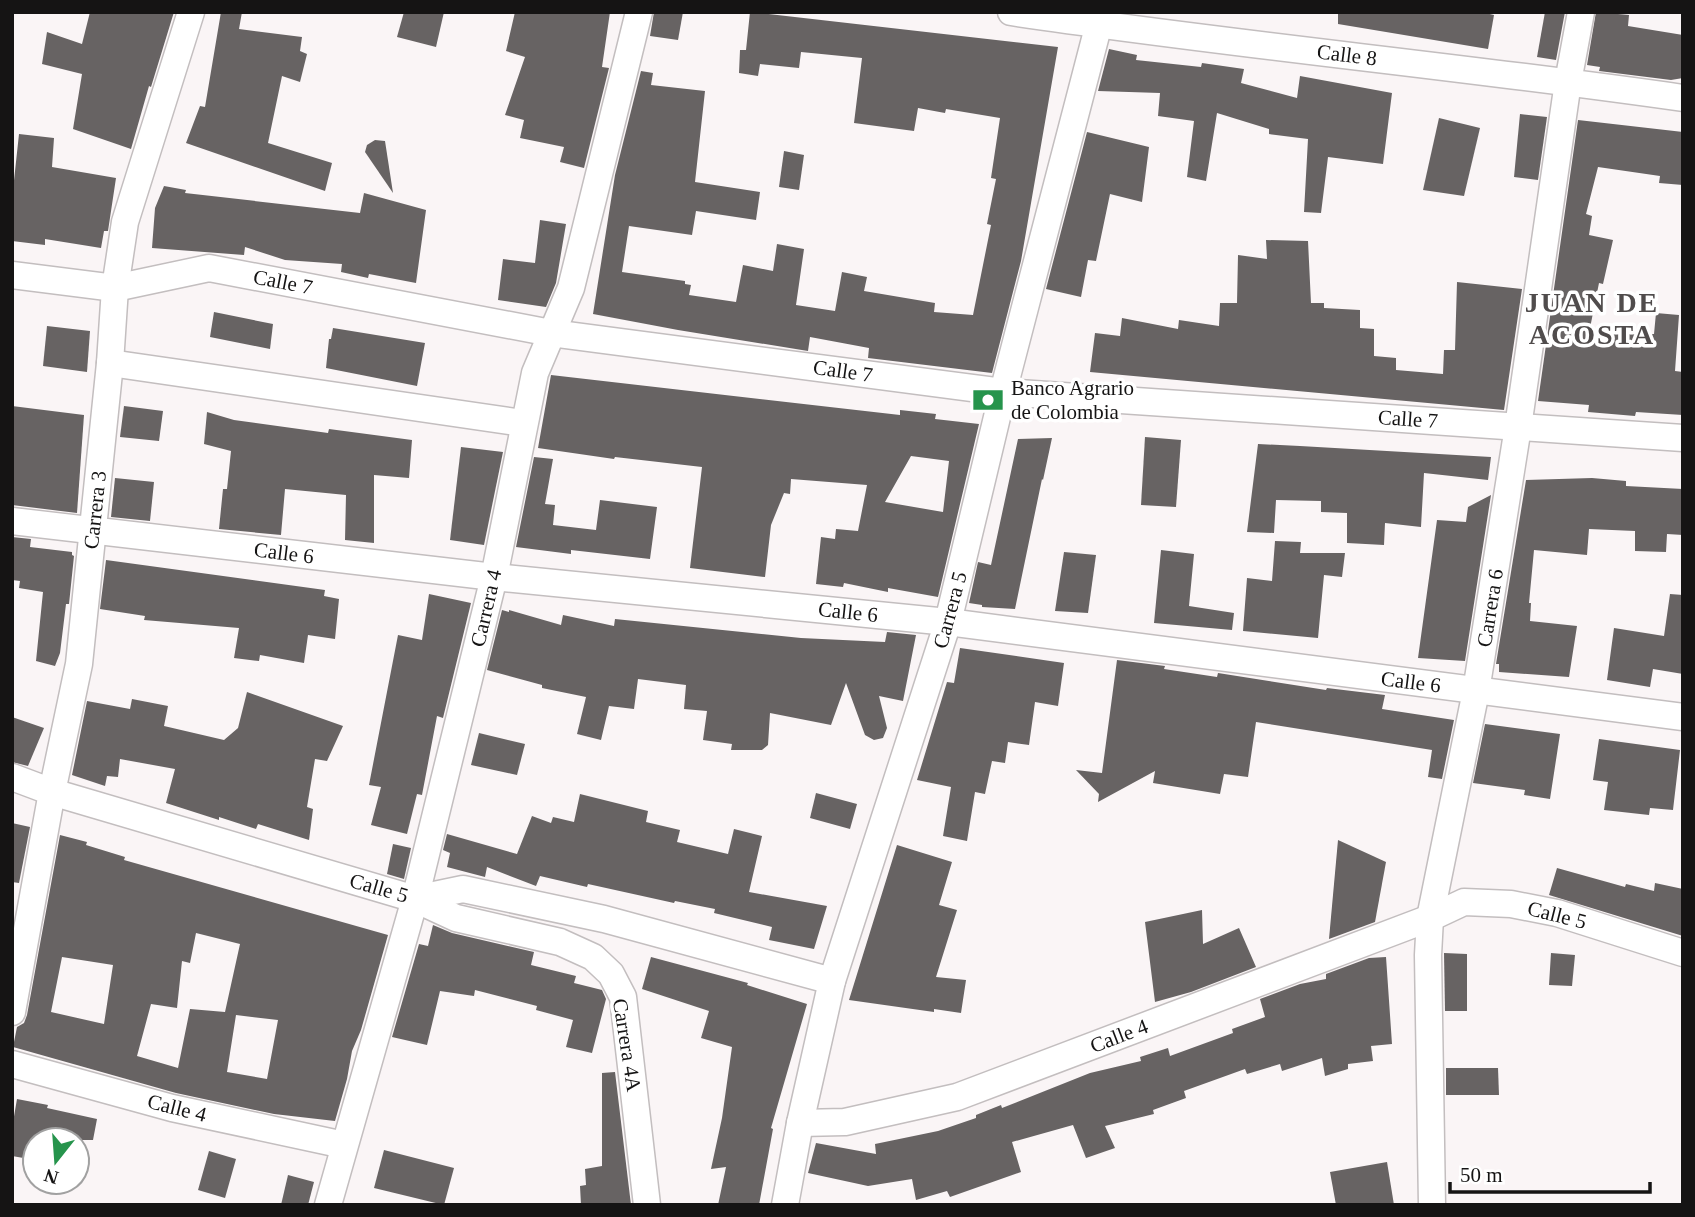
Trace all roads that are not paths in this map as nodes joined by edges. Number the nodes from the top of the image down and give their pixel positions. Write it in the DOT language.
graph roads {
  1 [pos="191,12"];
  2 [pos="639,12"];
  3 [pos="1011,12"];
  4 [pos="1581,12"];
  5 [pos="1101,19"];
  6 [pos="1568,82"];
  7 [pos="1683,98"];
  8 [pos="12,275"];
  9 [pos="115,288"];
  10 [pos="551,333"];
  11 [pos="110,363"];
  12 [pos="1003,393"];
  13 [pos="523,423"];
  14 [pos="1518,427"];
  15 [pos="1683,438"];
  16 [pos="12,521"];
  17 [pos="93,530"];
  18 [pos="494,577"];
  19 [pos="948,622"];
  20 [pos="1476,691"];
  21 [pos="1683,717"];
  22 [pos="12,777"];
  23 [pos="52,792"];
  24 [pos="415,899"];
  25 [pos="1430,919"];
  26 [pos="1683,953"];
  27 [pos="832,981"];
  28 [pos="12,1012"];
  29 [pos="12,1064"];
  30 [pos="800,1123"];
  31 [pos="344,1145"];
  32 [pos="328,1205"];
  33 [pos="647,1205"];
  34 [pos="785,1205"];
  35 [pos="1432,1205"];
  1 -- 9 [label="street, Carrera 3"];
  2 -- 10 [label="street, Carrera 4"];
  3 -- 5 [label="street, Calle 8"];
  4 -- 6 [label="street, Carrera 6"];
  5 -- 6 [label="street, Calle 8"];
  5 -- 12 [label="street, Carrera 5"];
  6 -- 7 [label="street, Calle 8"];
  6 -- 14 [label="street, Carrera 6"];
  8 -- 9 [label="street, Calle 7"];
  9 -- 10 [label="street, Calle 7"];
  9 -- 11 [label="street, Carrera 3"];
  10 -- 12 [label="street, Calle 7"];
  10 -- 13 [label="street, Carrera 4"];
  11 -- 13 [label="street"];
  11 -- 17 [label="street, Carrera 3"];
  12 -- 14 [label="street, Calle 7"];
  12 -- 19 [label="street, Carrera 5"];
  13 -- 18 [label="street, Carrera 4"];
  14 -- 15 [label="street, Calle 7"];
  14 -- 20 [label="street, Carrera 6"];
  16 -- 17 [label="street, Calle 6"];
  17 -- 18 [label="street, Calle 6"];
  17 -- 23 [label="street, Carrera 3"];
  18 -- 19 [label="street, Calle 6"];
  18 -- 24 [label="street, Carrera 4"];
  19 -- 20 [label="street, Calle 6"];
  19 -- 27 [label="street, Carrera 5"];
  20 -- 21 [label="street, Calle 6"];
  20 -- 25 [label="street, Carrera 6"];
  22 -- 23 [label="street, Calle 5"];
  23 -- 24 [label="street, Calle 5"];
  23 -- 28 [label="street, Carrera 3"];
  24 -- 27 [label="street, Calle 5"];
  24 -- 31 [label="street, Carrera 4"];
  24 -- 33 [label="street, Carrera 4A"];
  25 -- 26 [label="street, Calle 5"];
  25 -- 30 [label="street, Calle 4"];
  25 -- 35 [label="street, Carrera 6"];
  27 -- 30 [label="street, Carrera 5"];
  29 -- 31 [label="street, Calle 4"];
  30 -- 34 [label="street, Carrera 5"];
  31 -- 32 [label="street, Carrera 4"];
}
